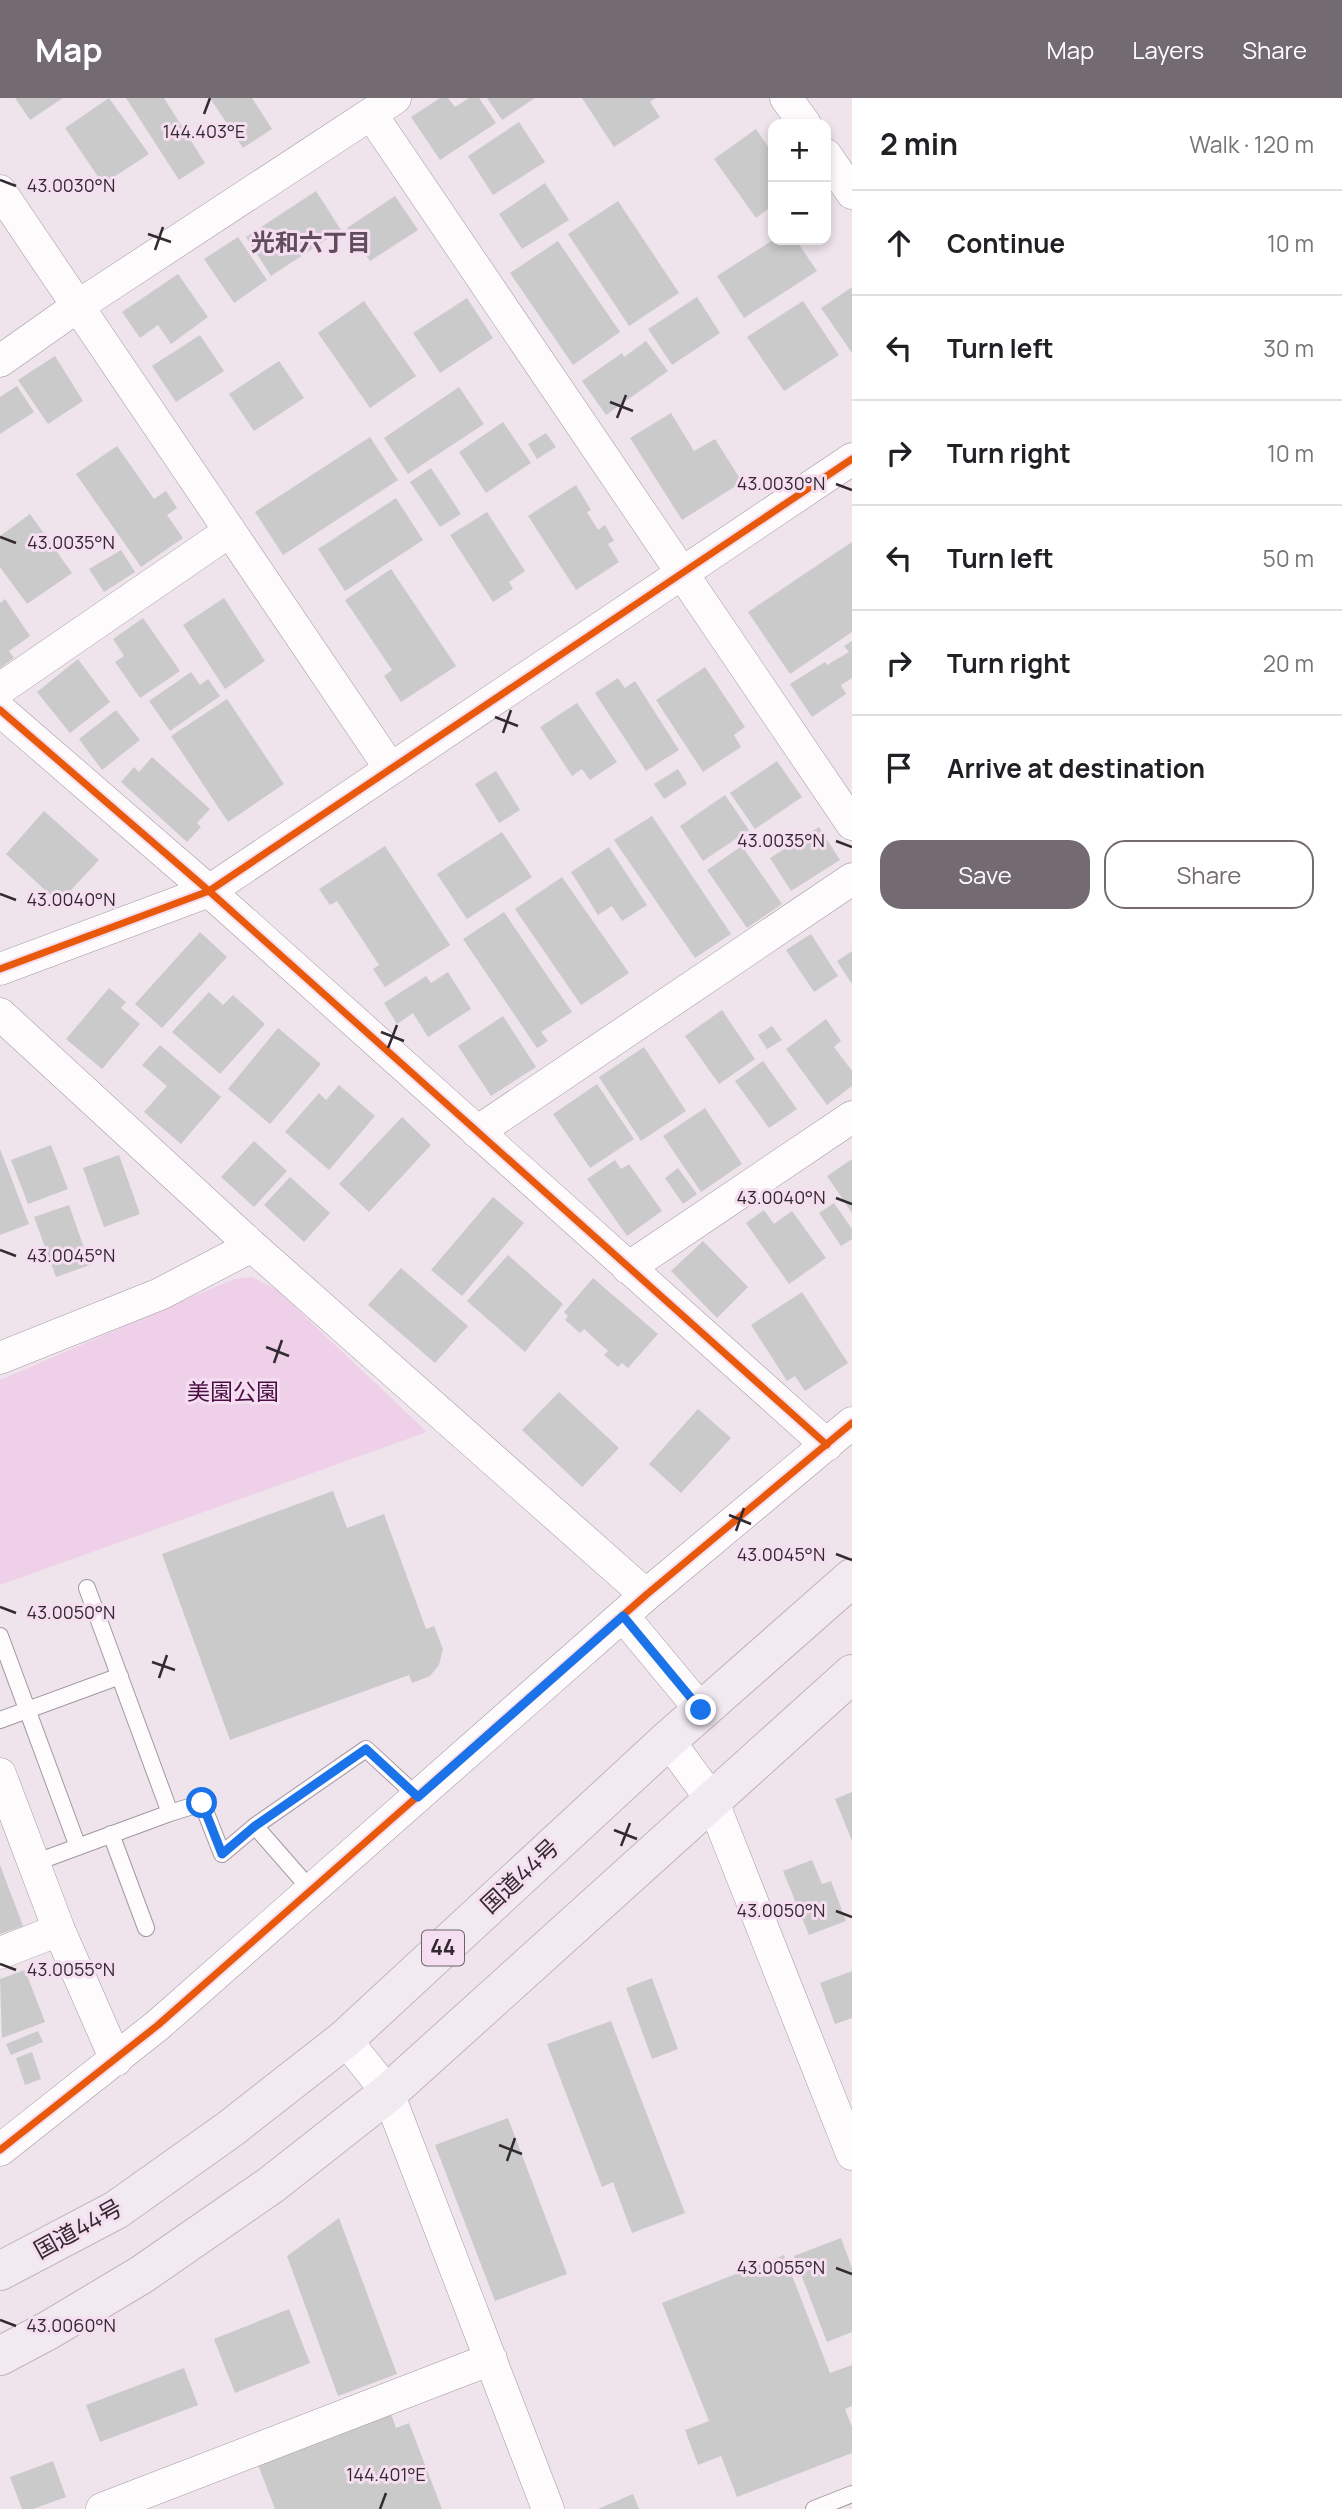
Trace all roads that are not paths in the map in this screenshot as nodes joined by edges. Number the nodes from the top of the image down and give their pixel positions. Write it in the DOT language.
graph roads {
  1 [pos="786,98"];
  2 [pos="383,106"];
  3 [pos="801,119"];
  4 [pos="831,162"];
  5 [pos="0,191"];
  6 [pos="852,193"];
  7 [pos="78,306"];
  8 [pos="0,361"];
  9 [pos="852,458"];
  10 [pos="230,531"];
  11 [pos="682,573"];
  12 [pos="0,690"];
  13 [pos="0,710"];
  14 [pos="390,768"];
  15 [pos="852,824"];
  16 [pos="852,879"];
  17 [pos="209,891"];
  18 [pos="0,969"];
  19 [pos="0,1014"];
  20 [pos="852,1117"];
  21 [pos="477,1132"];
  22 [pos="251,1246"];
  23 [pos="628,1268"];
  24 [pos="0,1357"];
  25 [pos="852,1423"];
  26 [pos="827,1445"];
  27 [pos="852,1578"];
  28 [pos="87,1588"];
  29 [pos="635,1606"];
  30 [pos="0,1636"];
  31 [pos="852,1674"];
  32 [pos="120,1676"];
  33 [pos="27,1710"];
  34 [pos="701,1710"];
  35 [pos="0,1720"];
  36 [pos="668,1740"];
  37 [pos="0,1774"];
  38 [pos="418,1797"];
  39 [pos="712,1800"];
  40 [pos="170,1813"];
  41 [pos="255,1826"];
  42 [pos="111,1834"];
  43 [pos="78,1847"];
  44 [pos="34,1863"];
  45 [pos="312,1890"];
  46 [pos="146,1928"];
  47 [pos="59,1930"];
  48 [pos="0,1953"];
  49 [pos="345,2039"];
  50 [pos="116,2060"];
  51 [pos="388,2093"];
  52 [pos="0,2150"];
  53 [pos="852,2154"];
  54 [pos="0,2271"];
  55 [pos="0,2356"];
  56 [pos="491,2359"];
  57 [pos="852,2494"];
  58 [pos="102,2509"];
  59 [pos="548,2509"];
  60 [pos="814,2509"];
  1 -- 3 [label="street"];
  2 -- 7 [label="street"];
  2 -- 11 [label="street"];
  4 -- 6 [label="street"];
  5 -- 7 [label="street"];
  7 -- 8 [label="street"];
  7 -- 10 [label="street"];
  9 -- 11 [label="street"];
  10 -- 12 [label="street"];
  10 -- 14 [label="street"];
  11 -- 14 [label="street"];
  11 -- 15 [label="street"];
  13 -- 17 [label="street"];
  14 -- 17 [label="street"];
  16 -- 21 [label="street"];
  17 -- 18 [label="street"];
  17 -- 21 [label="street"];
  19 -- 22 [label="street"];
  20 -- 23 [label="street"];
  21 -- 23 [label="street"];
  22 -- 24 [label="street"];
  22 -- 29 [label="street"];
  23 -- 26 [label="street"];
  25 -- 26 [label="street"];
  26 -- 29 [label="street"];
  27 -- 34 [label="highway, 国道44号 / 44"];
  28 -- 32 [label="lane"];
  29 -- 34 [label="street"];
  29 -- 38 [label="street"];
  30 -- 33 [label="lane"];
  31 -- 39 [label="highway"];
  32 -- 33 [label="lane"];
  32 -- 40 [label="lane"];
  33 -- 35 [label="lane"];
  33 -- 43 [label="lane"];
  34 -- 36 [label="highway, 国道44号 / 44"];
  36 -- 39 [label="street"];
  36 -- 49 [label="highway, 国道44号 / 44"];
  37 -- 44 [label="street"];
  38 -- 41 [label="lane"];
  38 -- 45 [label="street"];
  39 -- 51 [label="highway"];
  39 -- 53 [label="street"];
  40 -- 41 [label="lane"];
  40 -- 42 [label="lane"];
  41 -- 45 [label="lane"];
  42 -- 43 [label="lane"];
  42 -- 46 [label="lane"];
  43 -- 44 [label="lane"];
  44 -- 47 [label="street"];
  45 -- 50 [label="street"];
  47 -- 48 [label="street"];
  47 -- 50 [label="street"];
  49 -- 51 [label="street"];
  49 -- 54 [label="highway, 国道44号 / 44"];
  50 -- 52 [label="street"];
  51 -- 55 [label="highway"];
  51 -- 56 [label="street"];
  56 -- 58 [label="street"];
  56 -- 59 [label="street"];
  57 -- 60 [label="lane"];
}
